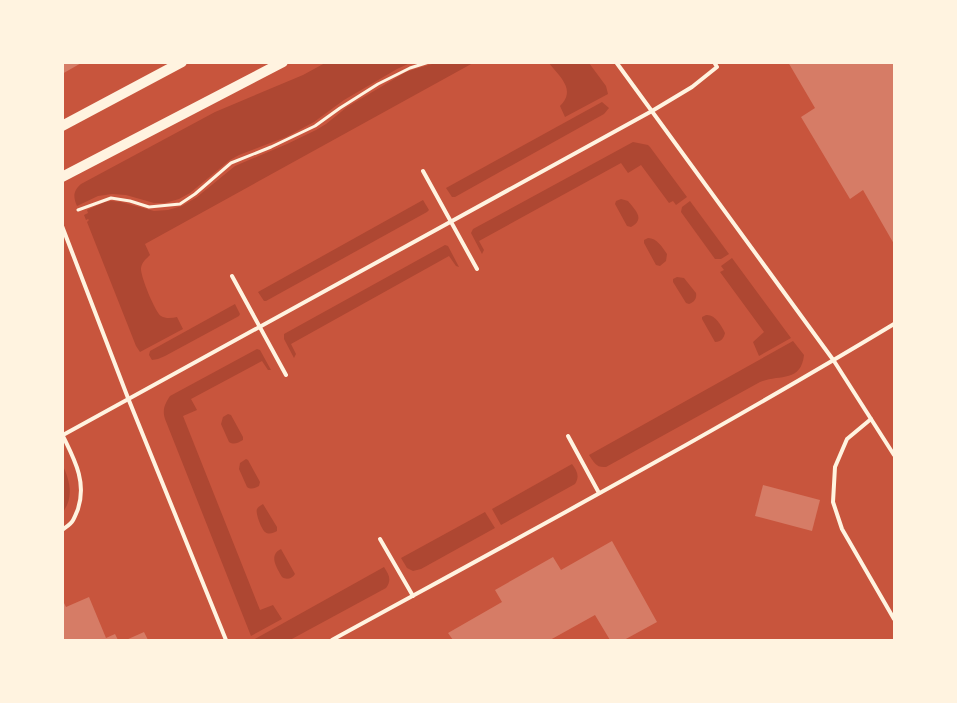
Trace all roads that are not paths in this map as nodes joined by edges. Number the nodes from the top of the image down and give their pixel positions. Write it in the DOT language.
graph roads {
  1 [pos="182,62"];
  2 [pos="283,62"];
  3 [pos="616,62"];
  4 [pos="720,62"];
  5 [pos="715,65"];
  6 [pos="652,111"];
  7 [pos="62,126"];
  8 [pos="423,171"];
  9 [pos="62,176"];
  10 [pos="451,221"];
  11 [pos="62,226"];
  12 [pos="477,268"];
  13 [pos="232,276"];
  14 [pos="894,324"];
  15 [pos="259,326"];
  16 [pos="834,361"];
  17 [pos="286,374"];
  18 [pos="128,398"];
  19 [pos="871,419"];
  20 [pos="63,434"];
  21 [pos="568,436"];
  22 [pos="894,455"];
  23 [pos="599,493"];
  24 [pos="62,530"];
  25 [pos="380,539"];
  26 [pos="413,596"];
  27 [pos="894,619"];
  28 [pos="226,640"];
  29 [pos="332,640"];
  1 -- 7 [label="main road"];
  2 -- 9 [label="main road"];
  3 -- 6 [label="lane"];
  4 -- 5 [label="lane"];
  5 -- 6 [label="lane"];
  6 -- 10 [label="lane"];
  6 -- 16 [label="lane"];
  8 -- 10 [label="lane"];
  10 -- 12 [label="lane"];
  10 -- 15 [label="lane"];
  11 -- 18 [label="lane"];
  13 -- 15 [label="lane"];
  14 -- 16 [label="lane"];
  15 -- 17 [label="lane"];
  15 -- 18 [label="lane"];
  16 -- 19 [label="lane"];
  16 -- 23 [label="lane"];
  18 -- 20 [label="lane"];
  18 -- 28 [label="lane"];
  19 -- 22 [label="lane"];
  19 -- 27 [label="lane"];
  20 -- 24 [label="lane"];
  21 -- 23 [label="lane"];
  23 -- 26 [label="lane"];
  25 -- 26 [label="lane"];
  26 -- 29 [label="lane"];
}
